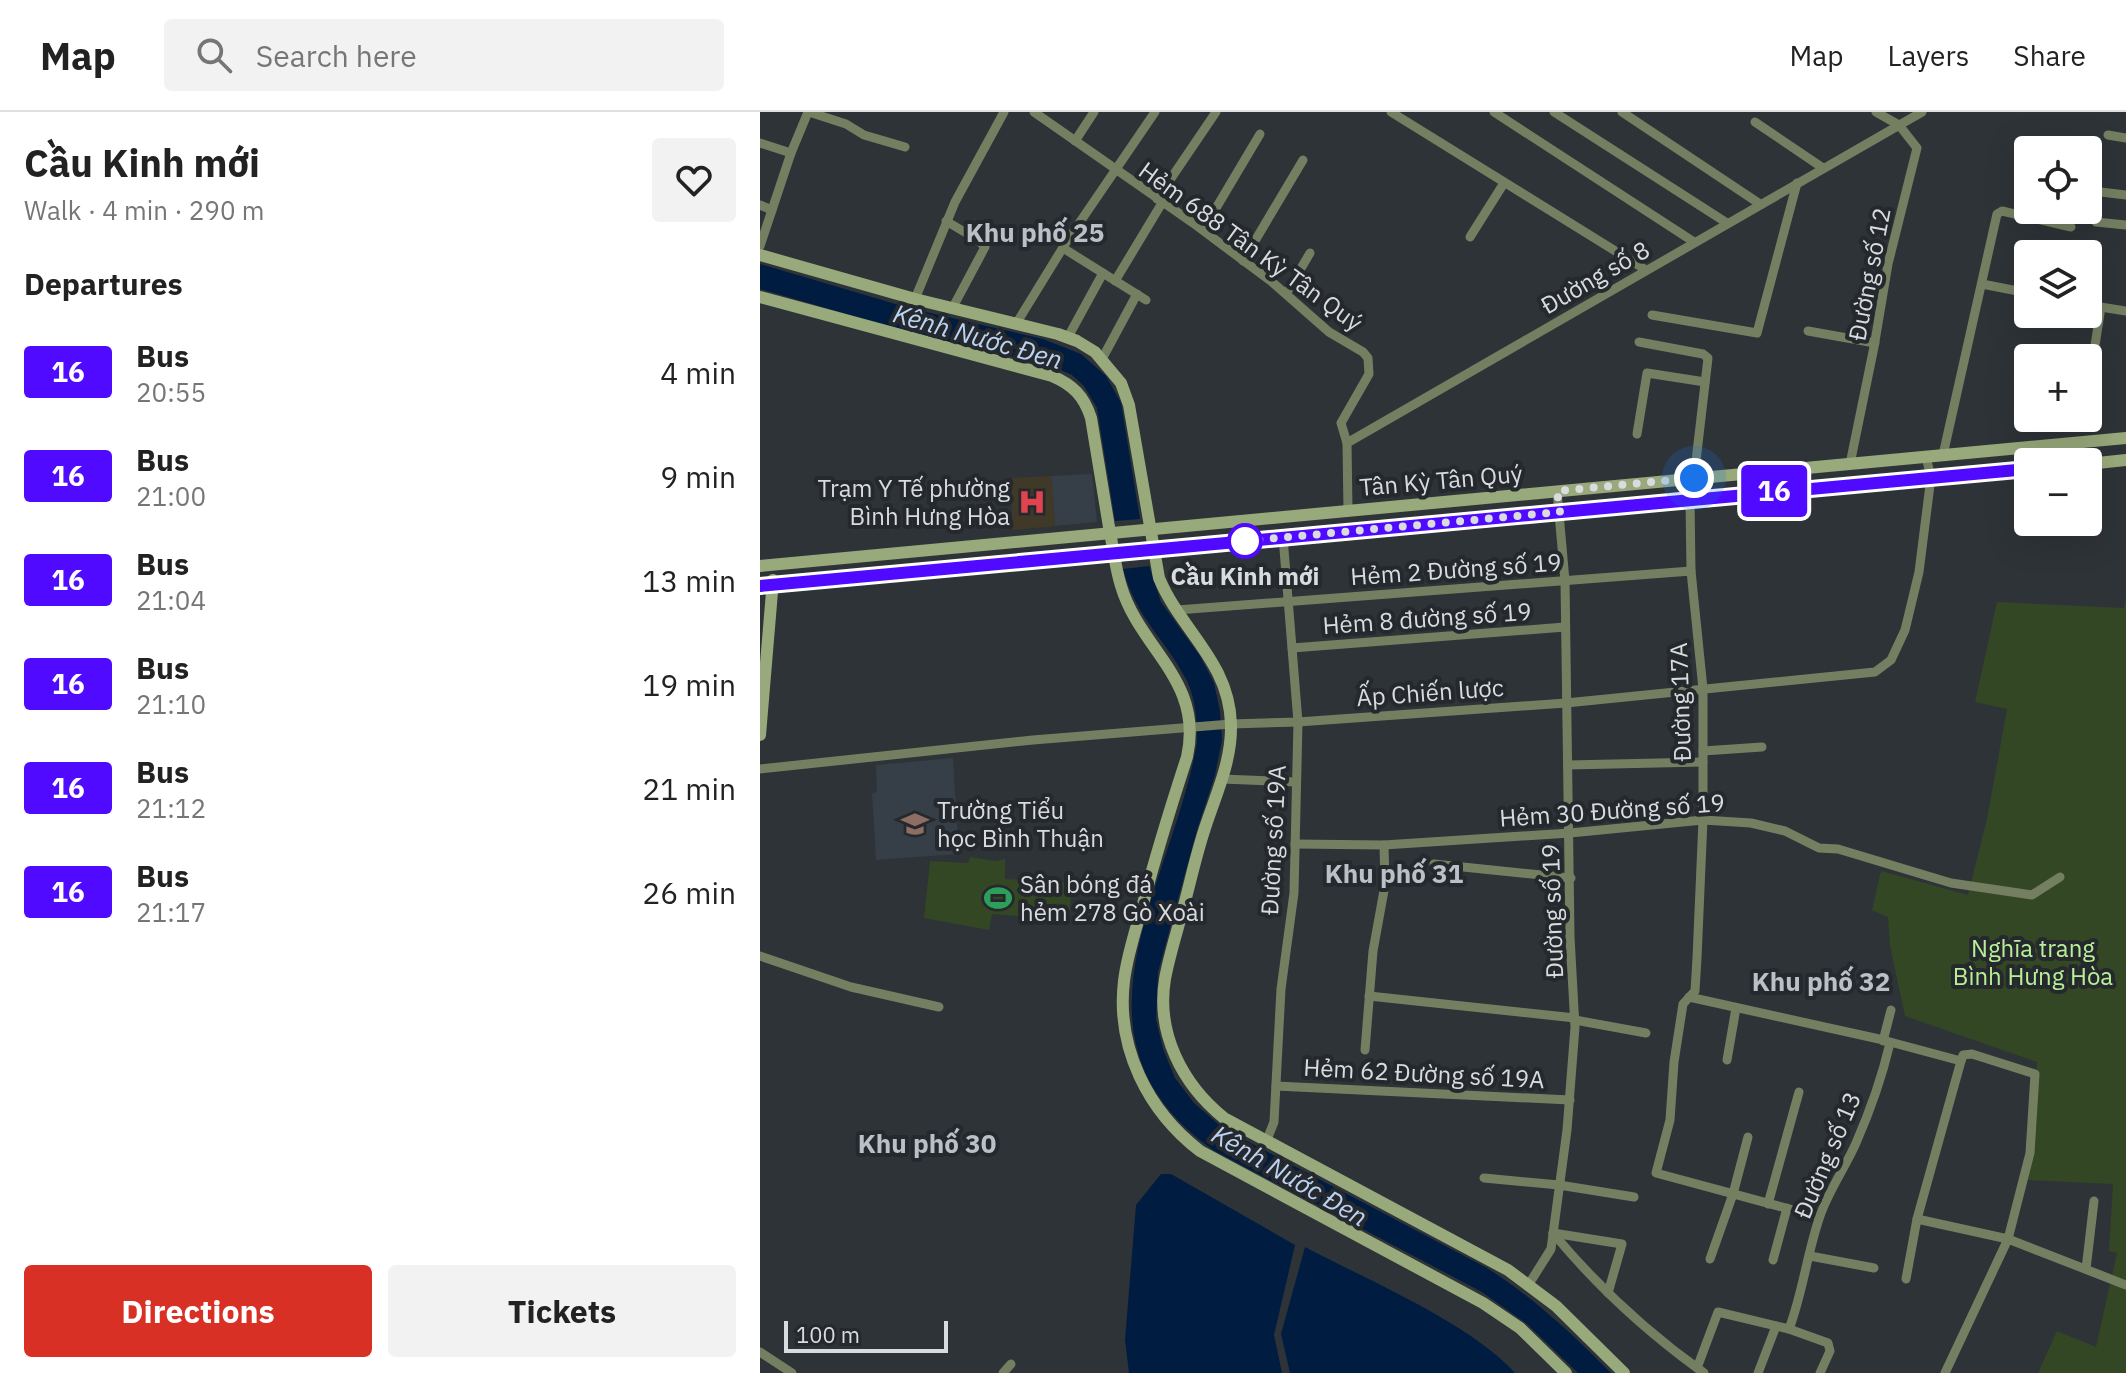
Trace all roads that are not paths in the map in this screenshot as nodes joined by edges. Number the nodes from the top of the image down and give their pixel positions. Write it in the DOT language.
graph roads {
  1 [pos="808,112"];
  2 [pos="1004,112"];
  3 [pos="1034,112"];
  4 [pos="1094,112"];
  5 [pos="1155,112"];
  6 [pos="1216,112"];
  7 [pos="1391,112"];
  8 [pos="1494,112"];
  9 [pos="1554,112"];
  10 [pos="1622,112"];
  11 [pos="1876,112"];
  12 [pos="1922,112"];
  13 [pos="1755,122"];
  14 [pos="1899,125"];
  15 [pos="1260,134"];
  16 [pos="2108,135"];
  17 [pos="2126,138"];
  18 [pos="1075,141"];
  19 [pos="760,143"];
  20 [pos="905,147"];
  21 [pos="791,153"];
  22 [pos="1303,160"];
  23 [pos="1823,168"];
  24 [pos="1116,171"];
  25 [pos="1504,183"];
  26 [pos="1797,183"];
  27 [pos="2102,192"];
  28 [pos="2126,195"];
  29 [pos="1160,201"];
  30 [pos="1760,204"];
  31 [pos="760,205"];
  32 [pos="772,210"];
  33 [pos="946,221"];
  34 [pos="1727,223"];
  35 [pos="2102,223"];
  36 [pos="2126,225"];
  37 [pos="2071,227"];
  38 [pos="1203,230"];
  39 [pos="1470,237"];
  40 [pos="1694,242"];
  41 [pos="760,246"];
  42 [pos="1063,248"];
  43 [pos="1310,253"];
  44 [pos="760,255"];
  45 [pos="1243,261"];
  46 [pos="1646,270"];
  47 [pos="1103,273"];
  48 [pos="1115,281"];
  49 [pos="1982,284"];
  50 [pos="2014,290"];
  51 [pos="1286,294"];
  52 [pos="760,297"];
  53 [pos="915,299"];
  54 [pos="2102,307"];
  55 [pos="952,309"];
  56 [pos="2126,311"];
  57 [pos="1652,315"];
  58 [pos="1016,324"];
  59 [pos="1808,331"];
  60 [pos="1068,337"];
  61 [pos="1639,342"];
  62 [pos="1875,343"];
  63 [pos="1102,359"];
  64 [pos="1705,382"];
  65 [pos="1637,434"];
  66 [pos="2126,438"];
  67 [pos="1347,443"];
  68 [pos="1943,455"];
  69 [pos="1926,457"];
  70 [pos="2126,460"];
  71 [pos="2102,463"];
  72 [pos="1850,464"];
  73 [pos="2014,470"];
  74 [pos="1931,477"];
  75 [pos="1694,478"];
  76 [pos="1557,491"];
  77 [pos="1690,499"];
  78 [pos="1348,511"];
  79 [pos="1560,512"];
  80 [pos="1151,530"];
  81 [pos="1110,533"];
  82 [pos="1283,537"];
  83 [pos="1154,550"];
  84 [pos="1114,553"];
  85 [pos="766,566"];
  86 [pos="1691,571"];
  87 [pos="1565,581"];
  88 [pos="774,585"];
  89 [pos="760,586"];
  90 [pos="1288,602"];
  91 [pos="1177,610"];
  92 [pos="1565,627"];
  93 [pos="1292,648"];
  94 [pos="1703,689"];
  95 [pos="1566,703"];
  96 [pos="1298,722"];
  97 [pos="1227,724"];
  98 [pos="1193,726"];
  99 [pos="760,735"];
  100 [pos="1762,747"];
  101 [pos="1703,751"];
  102 [pos="1703,762"];
  103 [pos="1568,765"];
  104 [pos="760,769"];
  105 [pos="1222,779"];
  106 [pos="1296,782"];
  107 [pos="1703,820"];
  108 [pos="1570,833"];
  109 [pos="1295,844"];
  110 [pos="1384,845"];
  111 [pos="1434,864"];
  112 [pos="2060,877"];
  113 [pos="1571,878"];
  114 [pos="760,956"];
  115 [pos="1369,996"];
  116 [pos="1689,997"];
  117 [pos="939,1007"];
  118 [pos="1736,1008"];
  119 [pos="1891,1010"];
  120 [pos="1575,1019"];
  121 [pos="1646,1033"];
  122 [pos="1886,1042"];
  123 [pos="1365,1050"];
  124 [pos="1727,1060"];
  125 [pos="1961,1061"];
  126 [pos="1276,1086"];
  127 [pos="1799,1092"];
  128 [pos="1570,1100"];
  129 [pos="1748,1137"];
  130 [pos="1266,1142"];
  131 [pos="1484,1178"];
  132 [pos="1559,1185"];
  133 [pos="1733,1194"];
  134 [pos="1634,1197"];
  135 [pos="2094,1201"];
  136 [pos="1768,1204"];
  137 [pos="1787,1208"];
  138 [pos="1819,1217"];
  139 [pos="1917,1219"];
  140 [pos="1553,1233"];
  141 [pos="2008,1239"];
  142 [pos="1810,1256"];
  143 [pos="1710,1259"];
  144 [pos="1773,1260"];
  145 [pos="1874,1268"];
  146 [pos="2086,1269"];
  147 [pos="1906,1279"];
  148 [pos="1529,1284"];
  149 [pos="2126,1285"];
  150 [pos="1608,1293"];
  151 [pos="1776,1326"];
  152 [pos="1789,1329"];
  153 [pos="760,1352"];
  154 [pos="1011,1364"];
  155 [pos="1700,1370"];
  156 [pos="785,1371"];
  157 [pos="1003,1373"];
  158 [pos="1566,1373"];
  159 [pos="1624,1373"];
  160 [pos="1758,1373"];
  161 [pos="1820,1373"];
  162 [pos="1945,1373"];
  1 -- 20 [label="street"];
  1 -- 21 [label="street"];
  2 -- 33 [label="street"];
  3 -- 18 [label="street, Hẻm 688 Tân Kỳ Tân Quý"];
  4 -- 18 [label="street"];
  5 -- 24 [label="street"];
  6 -- 29 [label="street"];
  7 -- 25 [label="street"];
  8 -- 40 [label="street"];
  9 -- 34 [label="street"];
  10 -- 30 [label="street"];
  11 -- 14 [label="street"];
  12 -- 14 [label="street, Đường số 8"];
  13 -- 23 [label="street"];
  14 -- 23 [label="street, Đường số 8"];
  14 -- 62 [label="street, Đường số 12"];
  15 -- 38 [label="street"];
  16 -- 17 [label="street"];
  18 -- 24 [label="street, Hẻm 688 Tân Kỳ Tân Quý"];
  19 -- 21 [label="street"];
  21 -- 32 [label="street"];
  22 -- 45 [label="street"];
  23 -- 26 [label="street, Đường số 8"];
  24 -- 29 [label="street, Hẻm 688 Tân Kỳ Tân Quý"];
  24 -- 42 [label="street"];
  25 -- 39 [label="street"];
  25 -- 46 [label="street"];
  26 -- 30 [label="street, Đường số 8"];
  26 -- 57 [label="street"];
  27 -- 28 [label="street"];
  29 -- 38 [label="street, Hẻm 688 Tân Kỳ Tân Quý"];
  29 -- 48 [label="street"];
  30 -- 34 [label="street, Đường số 8"];
  31 -- 32 [label="street"];
  32 -- 41 [label="street"];
  33 -- 53 [label="street"];
  33 -- 55 [label="street"];
  34 -- 40 [label="street, Đường số 8"];
  35 -- 36 [label="street"];
  37 -- 49 [label="street"];
  38 -- 45 [label="street, Hẻm 688 Tân Kỳ Tân Quý"];
  40 -- 46 [label="street, Đường số 8"];
  42 -- 47 [label="street"];
  42 -- 58 [label="street"];
  43 -- 51 [label="street"];
  44 -- 53 [label="street"];
  45 -- 51 [label="street, Hẻm 688 Tân Kỳ Tân Quý"];
  46 -- 67 [label="street, Đường số 8"];
  47 -- 48 [label="street"];
  47 -- 60 [label="street"];
  48 -- 63 [label="street"];
  49 -- 50 [label="street"];
  49 -- 68 [label="street"];
  51 -- 67 [label="street, Hẻm 688 Tân Kỳ Tân Quý"];
  52 -- 81 [label="street"];
  53 -- 55 [label="street"];
  54 -- 56 [label="street"];
  55 -- 58 [label="street"];
  58 -- 60 [label="street"];
  59 -- 62 [label="street"];
  60 -- 63 [label="street"];
  61 -- 64 [label="street"];
  62 -- 72 [label="street, Đường số 12"];
  63 -- 80 [label="street"];
  64 -- 65 [label="street"];
  64 -- 75 [label="street"];
  66 -- 68 [label="street, Tân Kỳ Tân Quý"];
  67 -- 78 [label="street"];
  68 -- 69 [label="street, Tân Kỳ Tân Quý"];
  69 -- 72 [label="street, Tân Kỳ Tân Quý"];
  69 -- 74 [label="street, Ấp Chiến lược"];
  70 -- 71 [label="street"];
  72 -- 75 [label="street, Tân Kỳ Tân Quý"];
  73 -- 74 [label="street, Tân Kỳ Tân Quý"];
  74 -- 77 [label="street, Tân Kỳ Tân Quý"];
  74 -- 94 [label="street, Ấp Chiến lược"];
  75 -- 76 [label="street, Tân Kỳ Tân Quý"];
  76 -- 78 [label="street, Tân Kỳ Tân Quý"];
  76 -- 79 [label="street, Đường số 19"];
  77 -- 79 [label="street, Tân Kỳ Tân Quý"];
  77 -- 86 [label="street, Đường 17A"];
  78 -- 80 [label="street, Tân Kỳ Tân Quý"];
  79 -- 82 [label="street, Tân Kỳ Tân Quý"];
  79 -- 87 [label="street, Đường số 19"];
  80 -- 81 [label="street, Tân Kỳ Tân Quý"];
  80 -- 83 [label="street"];
  81 -- 84 [label="street"];
  81 -- 85 [label="street, Tân Kỳ Tân Quý"];
  82 -- 83 [label="street, Tân Kỳ Tân Quý"];
  82 -- 90 [label="street, Đường số 19A"];
  83 -- 84 [label="street, Tân Kỳ Tân Quý"];
  83 -- 91 [label="street"];
  84 -- 88 [label="street, Tân Kỳ Tân Quý"];
  84 -- 98 [label="street"];
  85 -- 88 [label="street"];
  86 -- 87 [label="street, Hẻm 2 Đường số 19"];
  86 -- 94 [label="street, Đường 17A"];
  87 -- 90 [label="street, Hẻm 2 Đường số 19"];
  87 -- 92 [label="street, Đường số 19"];
  88 -- 89 [label="street, Tân Kỳ Tân Quý"];
  88 -- 99 [label="street"];
  90 -- 91 [label="street, Hẻm 2 Đường số 19"];
  90 -- 93 [label="street, Đường số 19A"];
  91 -- 97 [label="street"];
  92 -- 93 [label="street, Hẻm 8 đường số 19"];
  92 -- 95 [label="street, Đường số 19"];
  93 -- 96 [label="street, Đường số 19A"];
  94 -- 95 [label="street, Ấp Chiến lược"];
  94 -- 101 [label="street, Đường 17A"];
  95 -- 96 [label="street, Ấp Chiến lược"];
  95 -- 103 [label="street, Đường số 19"];
  96 -- 97 [label="street, Ấp Chiến lược"];
  96 -- 106 [label="street, Đường số 19A"];
  97 -- 98 [label="street, Ấp Chiến lược"];
  97 -- 105 [label="street"];
  98 -- 104 [label="street, Ấp Chiến lược"];
  98 -- 158 [label="street"];
  100 -- 101 [label="street"];
  101 -- 102 [label="street, Đường 17A"];
  102 -- 103 [label="street"];
  102 -- 107 [label="street, Đường 17A"];
  103 -- 108 [label="street, Đường số 19"];
  105 -- 106 [label="street"];
  105 -- 130 [label="street"];
  106 -- 109 [label="street, Đường số 19A"];
  107 -- 108 [label="street, Hẻm 30 Đường số 19"];
  107 -- 112 [label="street, Hẻm 30 Đường số 19"];
  107 -- 116 [label="street, Đường 17A"];
  108 -- 110 [label="street, Hẻm 30 Đường số 19"];
  108 -- 113 [label="street, Đường số 19"];
  109 -- 110 [label="street, Hẻm 30 Đường số 19"];
  109 -- 126 [label="street, Đường số 19A"];
  110 -- 115 [label="street"];
  111 -- 113 [label="street"];
  113 -- 120 [label="street, Đường số 19"];
  114 -- 117 [label="street"];
  115 -- 120 [label="street"];
  115 -- 123 [label="street"];
  116 -- 118 [label="street"];
  116 -- 133 [label="street, Đường 17A"];
  118 -- 122 [label="street"];
  118 -- 124 [label="street"];
  119 -- 122 [label="street, Đường số 13"];
  120 -- 121 [label="street"];
  120 -- 128 [label="street, Đường số 19"];
  122 -- 125 [label="street"];
  122 -- 138 [label="street, Đường số 13"];
  125 -- 139 [label="street"];
  125 -- 141 [label="street"];
  126 -- 128 [label="street, Hẻm 62 Đường số 19A"];
  126 -- 130 [label="street, Đường số 19A"];
  127 -- 136 [label="street"];
  128 -- 132 [label="street, Đường số 19"];
  129 -- 133 [label="street"];
  130 -- 148 [label="street"];
  131 -- 132 [label="street"];
  132 -- 134 [label="street"];
  132 -- 140 [label="street, Đường số 19"];
  133 -- 136 [label="street"];
  133 -- 143 [label="street"];
  135 -- 146 [label="street"];
  136 -- 137 [label="street"];
  137 -- 138 [label="street"];
  137 -- 144 [label="street"];
  138 -- 142 [label="street, Đường số 13"];
  139 -- 141 [label="street"];
  139 -- 147 [label="street"];
  140 -- 148 [label="street, Đường số 19"];
  140 -- 150 [label="street"];
  140 -- 150 [label="street"];
  141 -- 146 [label="street"];
  141 -- 162 [label="street"];
  142 -- 145 [label="street"];
  142 -- 152 [label="street, Đường số 13"];
  146 -- 149 [label="street"];
  148 -- 159 [label="street"];
  150 -- 155 [label="street"];
  151 -- 152 [label="street"];
  151 -- 155 [label="street"];
  151 -- 160 [label="street"];
  152 -- 161 [label="street"];
  153 -- 156 [label="street"];
  154 -- 157 [label="street"];
}
